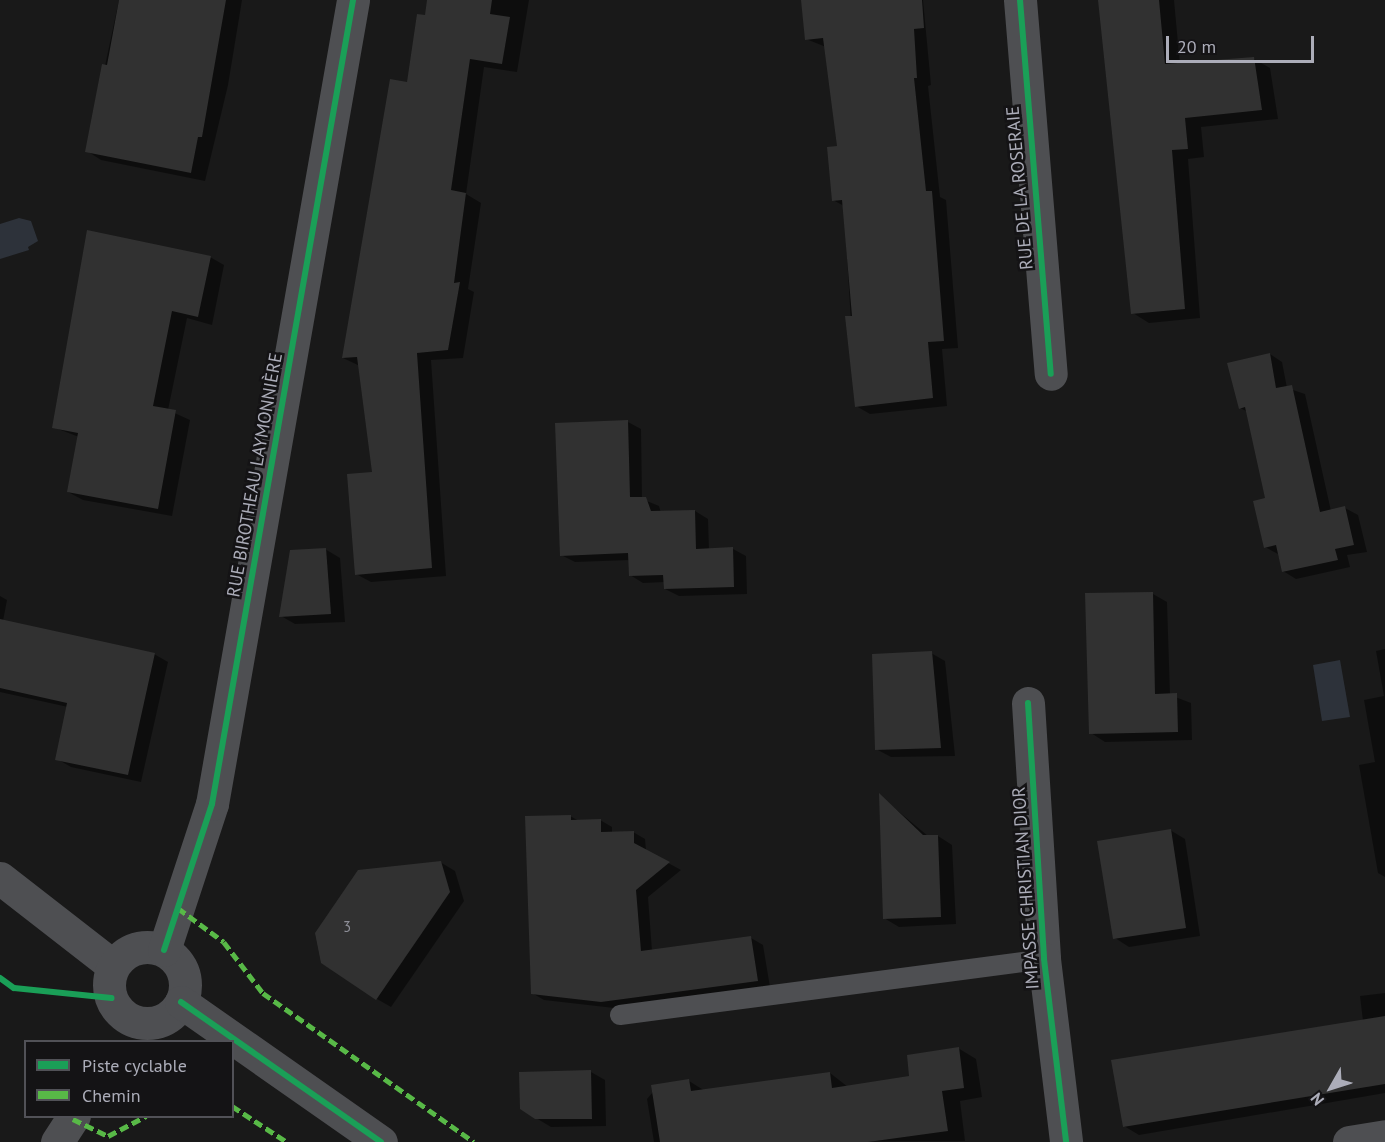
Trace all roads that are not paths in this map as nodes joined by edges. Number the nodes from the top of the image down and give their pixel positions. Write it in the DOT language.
graph roads {
  1 [pos="353,0"];
  2 [pos="1020,0"];
  3 [pos="1051,374"];
  4 [pos="1028,703"];
  5 [pos="0,878"];
  6 [pos="164,950"];
  7 [pos="1044,959"];
  8 [pos="114,966"];
  9 [pos="181,1002"];
  10 [pos="620,1015"];
  11 [pos="119,1029"];
  12 [pos="73,1118"];
  13 [pos="1385,1136"];
  14 [pos="57,1142"];
  15 [pos="381,1142"];
  16 [pos="1066,1142"];
  17 [pos="1348,1142"];
  1 -- 6 [label="street, RUE BIROTHEAU LAYMONNIÈRE"];
  2 -- 3 [label="street, RUE DE LA ROSERAIE"];
  4 -- 7 [label="street, IMPASSE CHRISTIAN DIOR"];
  5 -- 8 [label="street"];
  6 -- 8 [label="street"];
  6 -- 9 [label="street"];
  7 -- 10 [label="lane, IMPASSE CHRISTIAN DIOR"];
  7 -- 16 [label="street, IMPASSE CHRISTIAN DIOR"];
  8 -- 11 [label="street"];
  9 -- 11 [label="street"];
  9 -- 15 [label="street"];
  12 -- 14 [label="street"];
  13 -- 17 [label="street"];
}
